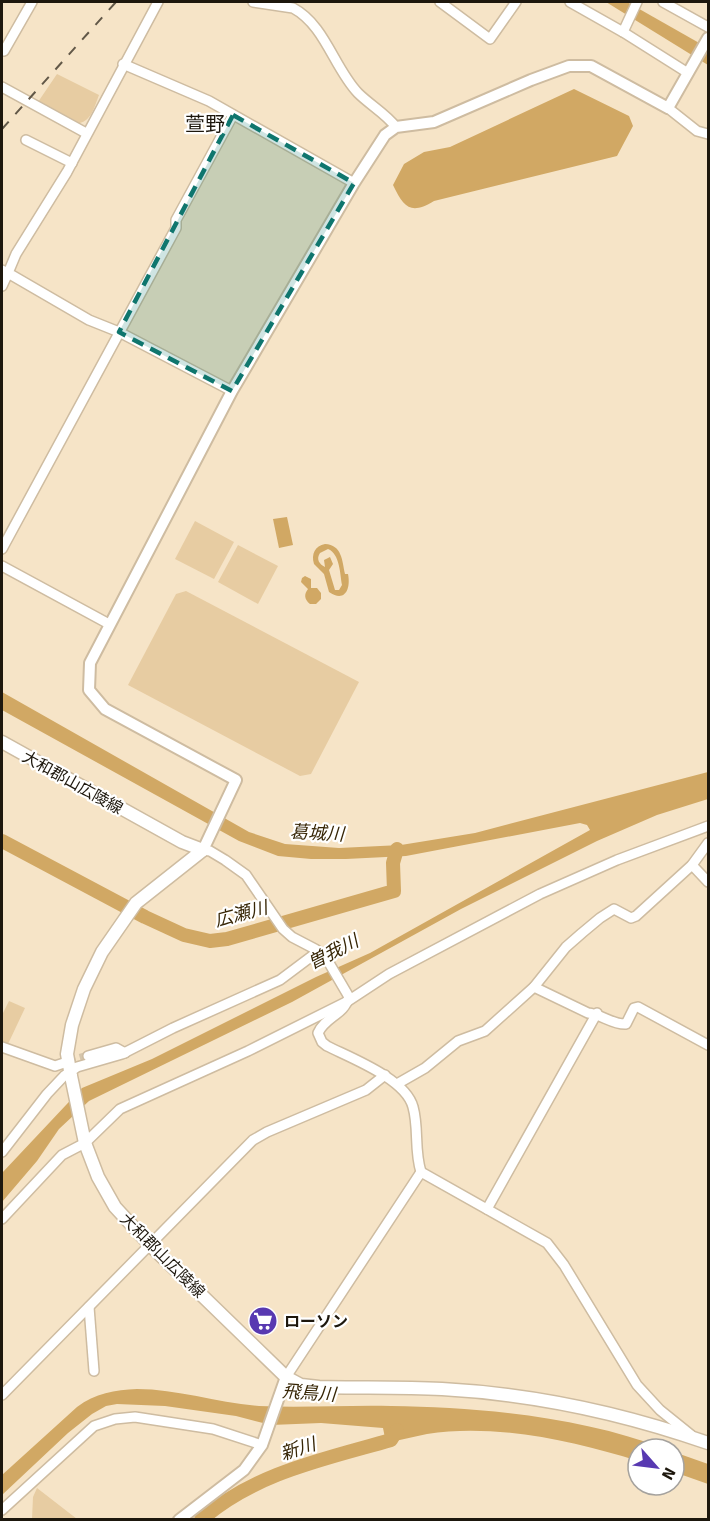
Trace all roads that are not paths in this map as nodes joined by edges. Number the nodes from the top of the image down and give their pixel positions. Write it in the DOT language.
graph roads {
  1 [pos="32,2"];
  2 [pos="158,2"];
  3 [pos="253,2"];
  4 [pos="440,2"];
  5 [pos="516,2"];
  6 [pos="570,2"];
  7 [pos="637,2"];
  8 [pos="663,2"];
  9 [pos="708,27"];
  10 [pos="623,28"];
  11 [pos="708,38"];
  12 [pos="4,51"];
  13 [pos="123,64"];
  14 [pos="690,70"];
  15 [pos="2,87"];
  16 [pos="668,108"];
  17 [pos="232,115"];
  18 [pos="396,127"];
  19 [pos="87,134"];
  20 [pos="708,134"];
  21 [pos="26,140"];
  22 [pos="72,163"];
  23 [pos="354,183"];
  24 [pos="5,272"];
  25 [pos="2,286"];
  26 [pos="119,332"];
  27 [pos="232,391"];
  28 [pos="2,549"];
  29 [pos="2,566"];
  30 [pos="110,624"];
  31 [pos="2,742"];
  32 [pos="708,826"];
  33 [pos="708,843"];
  34 [pos="204,845"];
  35 [pos="692,865"];
  36 [pos="708,882"];
  37 [pos="325,956"];
  38 [pos="534,987"];
  39 [pos="348,999"];
  40 [pos="597,1013"];
  41 [pos="708,1045"];
  42 [pos="2,1047"];
  43 [pos="125,1053"];
  44 [pos="88,1056"];
  45 [pos="69,1070"];
  46 [pos="385,1075"];
  47 [pos="397,1084"];
  48 [pos="84,1138"];
  49 [pos="2,1152"];
  50 [pos="421,1172"];
  51 [pos="487,1209"];
  52 [pos="2,1219"];
  53 [pos="150,1245"];
  54 [pos="89,1307"];
  55 [pos="94,1371"];
  56 [pos="286,1377"];
  57 [pos="2,1395"];
  58 [pos="660,1410"];
  59 [pos="653,1424"];
  60 [pos="696,1438"];
  61 [pos="708,1443"];
  62 [pos="262,1445"];
  63 [pos="2,1510"];
  64 [pos="179,1520"];
  1 -- 12 [label="street"];
  2 -- 13 [label="street"];
  3 -- 18 [label="street"];
  4 -- 5 [label="street"];
  6 -- 10 [label="street"];
  7 -- 10 [label="street"];
  8 -- 9 [label="street"];
  10 -- 14 [label="street"];
  11 -- 14 [label="street"];
  13 -- 17 [label="street"];
  13 -- 19 [label="street"];
  14 -- 16 [label="street"];
  15 -- 19 [label="street"];
  16 -- 18 [label="street"];
  16 -- 20 [label="street"];
  17 -- 23 [label="street"];
  17 -- 26 [label="street"];
  18 -- 23 [label="street"];
  19 -- 22 [label="street"];
  21 -- 22 [label="street"];
  22 -- 24 [label="street"];
  23 -- 27 [label="street"];
  24 -- 25 [label="street"];
  24 -- 26 [label="street"];
  26 -- 27 [label="street"];
  26 -- 28 [label="street"];
  27 -- 30 [label="street"];
  29 -- 30 [label="street"];
  30 -- 34 [label="street"];
  31 -- 34 [label="main road, 大和郡山広陵線"];
  32 -- 39 [label="street"];
  33 -- 35 [label="street"];
  34 -- 37 [label="street"];
  34 -- 45 [label="main road, 大和郡山広陵線"];
  35 -- 36 [label="street"];
  35 -- 38 [label="street"];
  37 -- 39 [label="street"];
  37 -- 43 [label="street"];
  38 -- 40 [label="street"];
  38 -- 47 [label="street"];
  39 -- 46 [label="street"];
  39 -- 48 [label="street"];
  40 -- 41 [label="street"];
  40 -- 51 [label="street"];
  42 -- 45 [label="street"];
  43 -- 44 [label="street"];
  43 -- 45 [label="street"];
  45 -- 48 [label="main road, 大和郡山広陵線"];
  45 -- 49 [label="street"];
  46 -- 47 [label="street"];
  46 -- 53 [label="street"];
  47 -- 50 [label="street"];
  48 -- 52 [label="street"];
  48 -- 53 [label="main road, 大和郡山広陵線"];
  50 -- 51 [label="street"];
  50 -- 56 [label="street"];
  51 -- 58 [label="street"];
  53 -- 54 [label="street"];
  53 -- 56 [label="main road, 大和郡山広陵線"];
  54 -- 55 [label="street"];
  54 -- 57 [label="street"];
  56 -- 59 [label="main road, 大和郡山広陵線"];
  56 -- 62 [label="street"];
  58 -- 59 [label="street"];
  58 -- 60 [label="street"];
  59 -- 60 [label="main road, 大和郡山広陵線"];
  60 -- 61 [label="main road, 大和郡山広陵線"];
  62 -- 63 [label="street"];
  62 -- 64 [label="street"];
}
